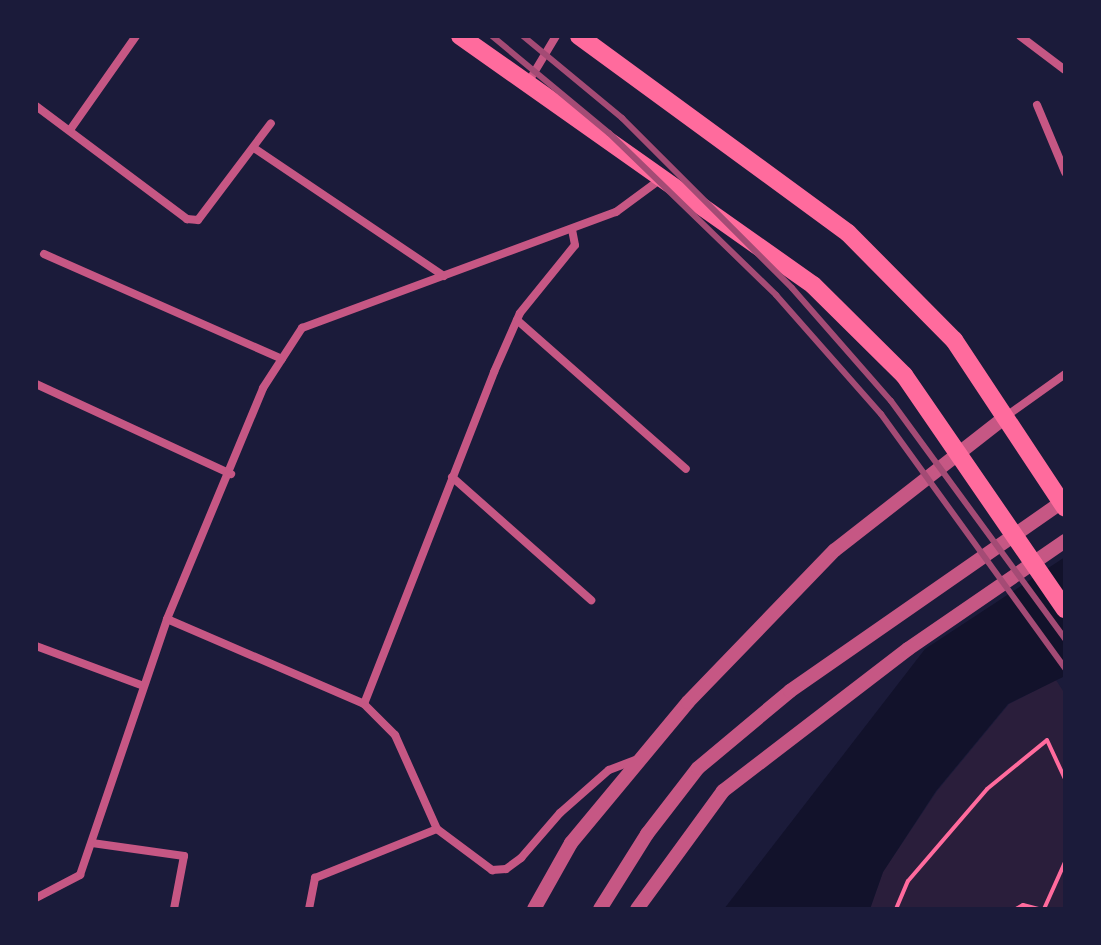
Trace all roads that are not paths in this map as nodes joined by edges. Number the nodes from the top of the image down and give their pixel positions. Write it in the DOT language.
graph roads {
  1 [pos="136,36"];
  2 [pos="460,36"];
  3 [pos="556,36"];
  4 [pos="579,36"];
  5 [pos="1020,36"];
  6 [pos="1034,40"];
  7 [pos="1065,70"];
  8 [pos="529,81"];
  9 [pos="1037,105"];
  10 [pos="36,106"];
  11 [pos="271,123"];
  12 [pos="70,130"];
  13 [pos="254,148"];
  14 [pos="1065,172"];
  15 [pos="662,178"];
  16 [pos="572,229"];
  17 [pos="44,254"];
  18 [pos="444,276"];
  19 [pos="517,320"];
  20 [pos="282,359"];
  21 [pos="1065,374"];
  22 [pos="36,384"];
  23 [pos="1005,417"];
  24 [pos="960,454"];
  25 [pos="686,469"];
  26 [pos="231,474"];
  27 [pos="452,477"];
  28 [pos="1065,500"];
  29 [pos="1065,508"];
  30 [pos="1065,541"];
  31 [pos="591,600"];
  32 [pos="1065,609"];
  33 [pos="167,619"];
  34 [pos="36,646"];
  35 [pos="141,685"];
  36 [pos="364,704"];
  37 [pos="641,758"];
  38 [pos="437,829"];
  39 [pos="92,843"];
  40 [pos="36,898"];
  41 [pos="174,909"];
  42 [pos="309,909"];
  43 [pos="534,909"];
  44 [pos="600,909"];
  45 [pos="637,909"];
  1 -- 12 [label="street"];
  2 -- 8 [label="main road"];
  3 -- 8 [label="street"];
  4 -- 23 [label="main road"];
  5 -- 6 [label="street"];
  6 -- 7 [label="street"];
  8 -- 15 [label="main road"];
  9 -- 14 [label="street"];
  10 -- 12 [label="street"];
  11 -- 13 [label="street"];
  12 -- 13 [label="street"];
  13 -- 18 [label="street"];
  15 -- 16 [label="street"];
  15 -- 24 [label="main road"];
  16 -- 18 [label="street"];
  16 -- 19 [label="street"];
  17 -- 20 [label="street"];
  18 -- 20 [label="street"];
  19 -- 25 [label="street"];
  19 -- 27 [label="street"];
  20 -- 26 [label="street"];
  21 -- 23 [label="street"];
  22 -- 26 [label="street"];
  23 -- 24 [label="street"];
  23 -- 29 [label="main road"];
  24 -- 32 [label="main road"];
  24 -- 37 [label="street"];
  26 -- 33 [label="street"];
  27 -- 31 [label="street"];
  27 -- 36 [label="street"];
  28 -- 44 [label="street"];
  30 -- 45 [label="street"];
  33 -- 35 [label="street"];
  33 -- 36 [label="street"];
  34 -- 35 [label="street"];
  35 -- 39 [label="street"];
  36 -- 38 [label="street"];
  37 -- 38 [label="street"];
  37 -- 43 [label="street"];
  38 -- 42 [label="street"];
  39 -- 40 [label="street"];
  39 -- 41 [label="street"];
}
